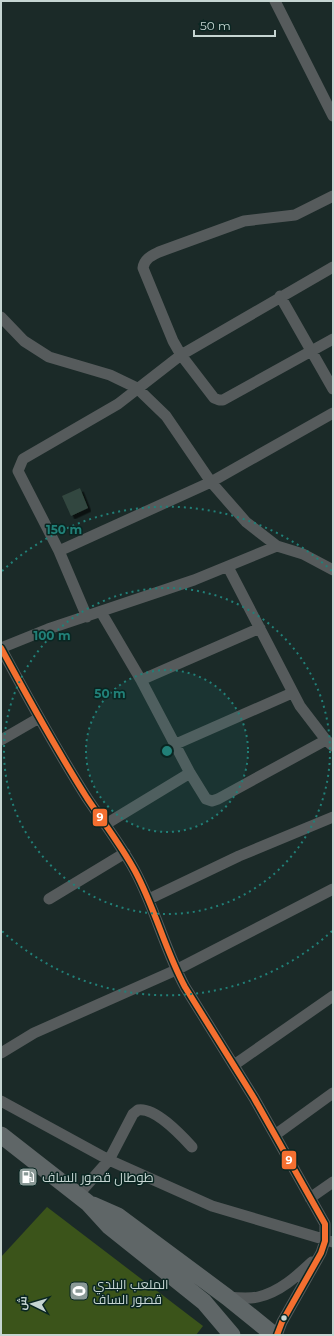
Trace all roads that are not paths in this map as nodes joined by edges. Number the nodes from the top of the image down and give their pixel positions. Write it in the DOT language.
graph roads {
  1 [pos="275,1"];
  2 [pos="333,116"];
  3 [pos="333,196"];
  4 [pos="333,266"];
  5 [pos="280,296"];
  6 [pos="1,317"];
  7 [pos="333,339"];
  8 [pos="311,351"];
  9 [pos="181,354"];
  10 [pos="137,388"];
  11 [pos="333,389"];
  12 [pos="333,413"];
  13 [pos="211,482"];
  14 [pos="277,546"];
  15 [pos="59,551"];
  16 [pos="228,567"];
  17 [pos="333,570"];
  18 [pos="102,612"];
  19 [pos="87,617"];
  20 [pos="260,628"];
  21 [pos="1,648"];
  22 [pos="141,680"];
  23 [pos="292,693"];
  24 [pos="39,718"];
  25 [pos="1,740"];
  26 [pos="329,743"];
  27 [pos="176,744"];
  28 [pos="190,773"];
  29 [pos="333,817"];
  30 [pos="106,824"];
  31 [pos="125,853"];
  32 [pos="333,889"];
  33 [pos="49,899"];
  34 [pos="149,899"];
  35 [pos="176,970"];
  36 [pos="333,996"];
  37 [pos="1,1053"];
  38 [pos="234,1065"];
  39 [pos="333,1093"];
  40 [pos="1,1101"];
  41 [pos="1,1135"];
  42 [pos="275,1135"];
  43 [pos="192,1147"];
  44 [pos="109,1160"];
  45 [pos="333,1182"];
  46 [pos="310,1198"];
  47 [pos="83,1199"];
  48 [pos="329,1242"];
  49 [pos="321,1253"];
  50 [pos="227,1297"];
  51 [pos="232,1335"];
  52 [pos="273,1335"];
  1 -- 2 [label="street"];
  3 -- 9 [label="street"];
  4 -- 5 [label="street"];
  5 -- 8 [label="street"];
  5 -- 9 [label="street"];
  6 -- 10 [label="street"];
  7 -- 8 [label="street"];
  8 -- 9 [label="street"];
  8 -- 11 [label="street"];
  9 -- 10 [label="street"];
  10 -- 13 [label="street"];
  10 -- 15 [label="street"];
  12 -- 13 [label="street"];
  13 -- 14 [label="street"];
  13 -- 15 [label="street"];
  14 -- 16 [label="street"];
  14 -- 17 [label="street"];
  15 -- 19 [label="street"];
  16 -- 18 [label="street"];
  16 -- 20 [label="street"];
  18 -- 19 [label="street"];
  18 -- 22 [label="street"];
  19 -- 21 [label="street"];
  20 -- 22 [label="street"];
  20 -- 23 [label="street"];
  21 -- 24 [label="street"];
  22 -- 27 [label="street"];
  23 -- 26 [label="street"];
  23 -- 27 [label="street"];
  24 -- 25 [label="street"];
  24 -- 30 [label="street"];
  26 -- 28 [label="street"];
  27 -- 28 [label="street"];
  28 -- 30 [label="street"];
  29 -- 34 [label="street"];
  30 -- 31 [label="street"];
  31 -- 33 [label="street"];
  31 -- 34 [label="street"];
  32 -- 35 [label="street"];
  34 -- 35 [label="street"];
  35 -- 37 [label="street"];
  35 -- 38 [label="street"];
  36 -- 38 [label="street"];
  38 -- 42 [label="street"];
  39 -- 42 [label="street"];
  40 -- 44 [label="street"];
  41 -- 47 [label="main road"];
  42 -- 46 [label="street"];
  43 -- 44 [label="street"];
  44 -- 47 [label="street"];
  44 -- 48 [label="street"];
  45 -- 46 [label="street"];
  46 -- 48 [label="street"];
  47 -- 50 [label="main road"];
  47 -- 51 [label="main road"];
  48 -- 49 [label="street"];
  49 -- 50 [label="street"];
  49 -- 52 [label="street"];
  50 -- 52 [label="main road"];
}
